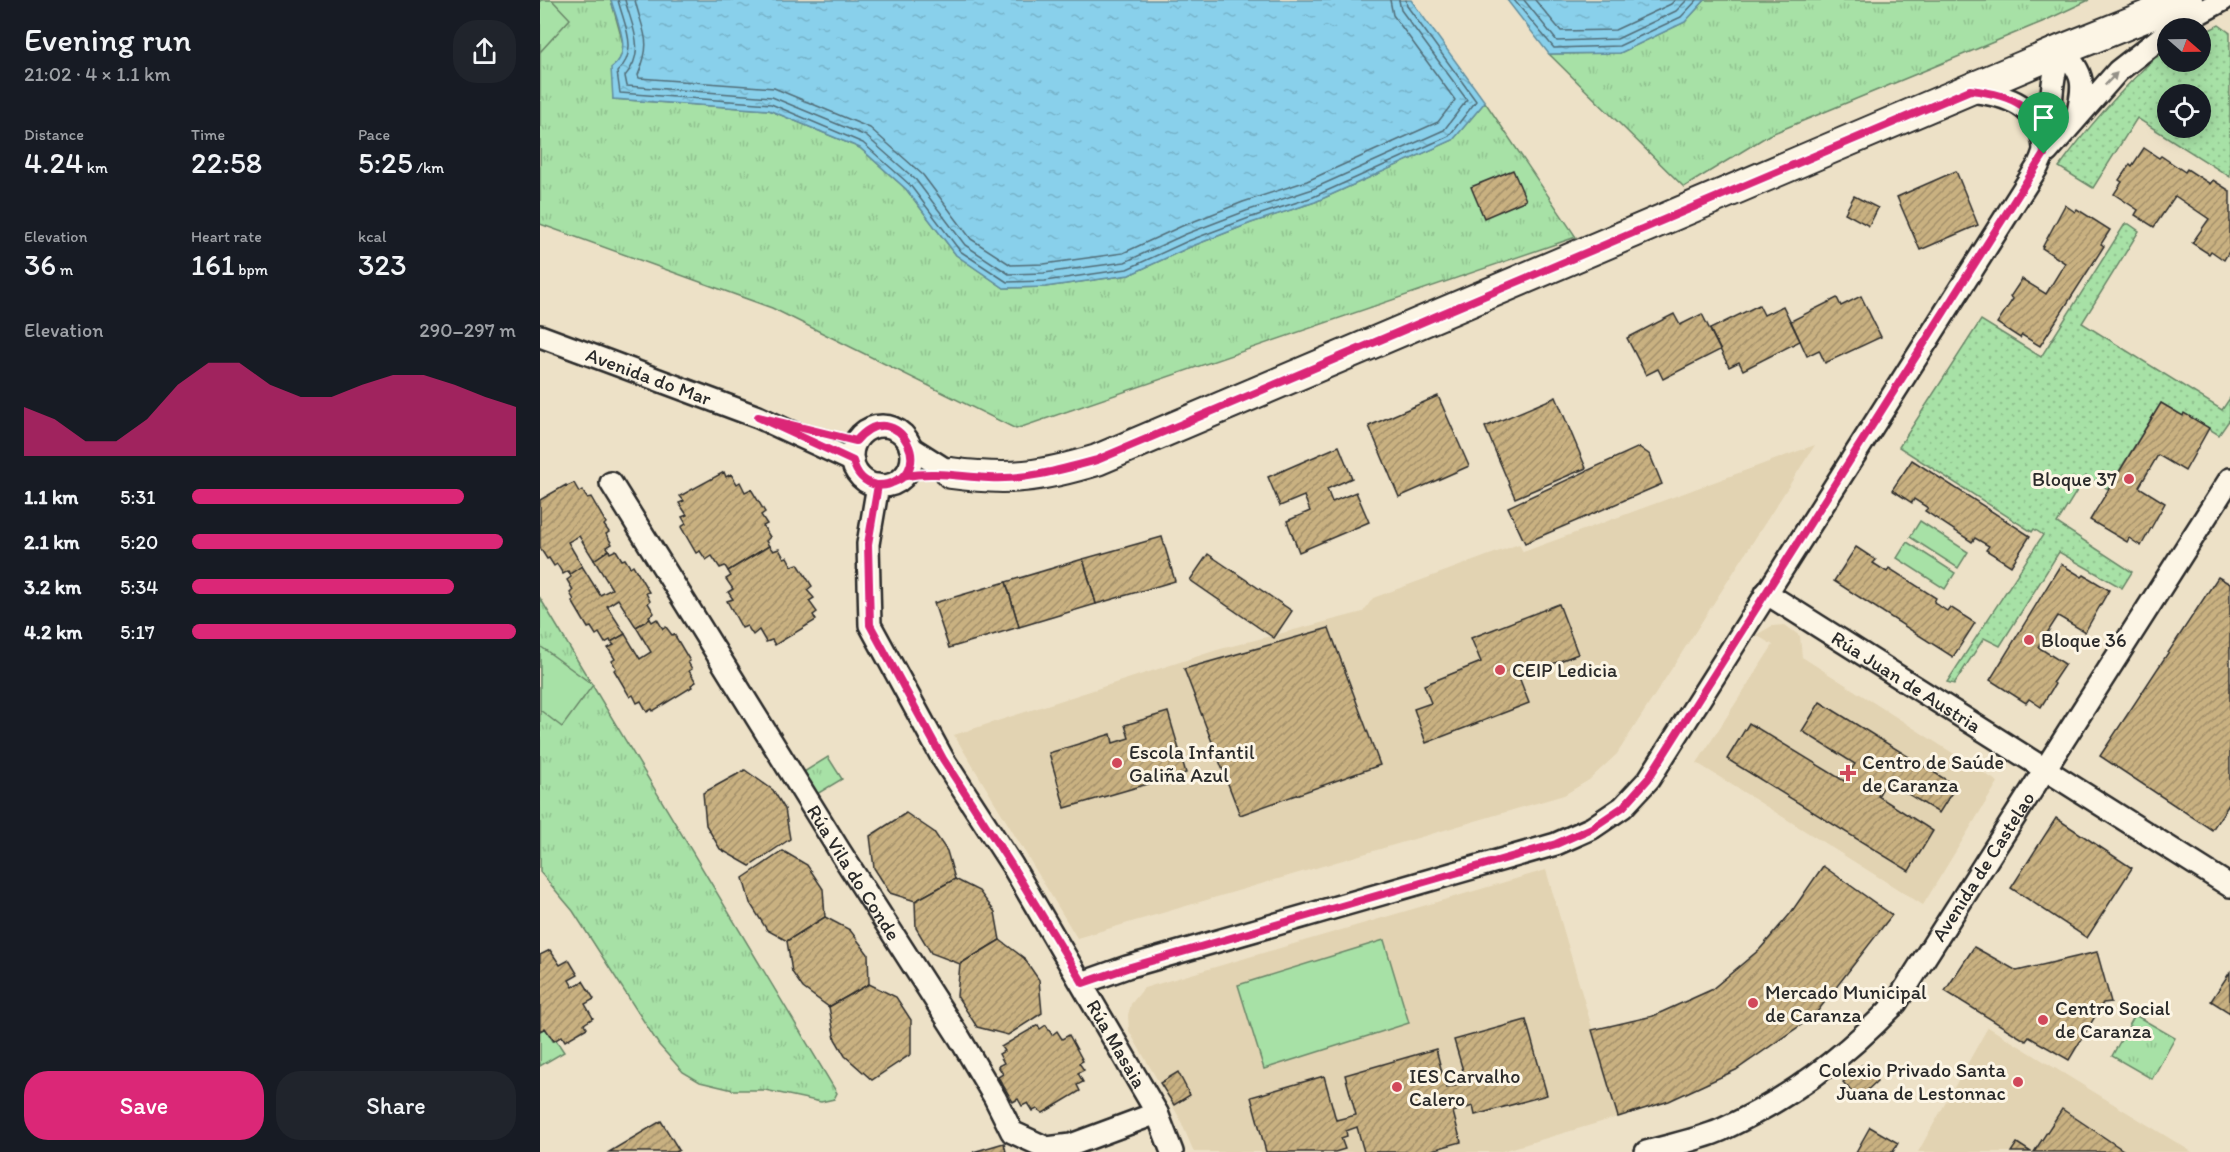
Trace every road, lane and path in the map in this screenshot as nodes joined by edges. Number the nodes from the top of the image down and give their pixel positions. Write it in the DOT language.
graph roads {
  1 [pos="2187,0"];
  2 [pos="2223,0"];
  3 [pos="2190,18"];
  4 [pos="2157,41"];
  5 [pos="2062,50"];
  6 [pos="1970,90"];
  7 [pos="2077,117"];
  8 [pos="2044,154"];
  9 [pos="540,336"];
  10 [pos="910,447"];
  11 [pos="854,451"];
  12 [pos="951,473"];
  13 [pos="904,476"];
  14 [pos="2230,479"];
  15 [pos="611,483"];
  16 [pos="878,485"];
  17 [pos="1766,593"];
  18 [pos="2047,769"];
  19 [pos="2230,886"];
  20 [pos="1083,983"];
  21 [pos="1157,1113"];
  22 [pos="1172,1152"];
  23 [pos="1646,1152"];
  1 -- 5 [label="street"];
  2 -- 3 [label="street"];
  7 -- 4 [label="street, one-way"];
  5 -- 6 [label="street"];
  5 -- 7 [label="street"];
  5 -- 8 [label="street"];
  6 -- 8 [label="street"];
  6 -- 12 [label="street"];
  7 -- 8 [label="street"];
  8 -- 17 [label="street"];
  9 -- 11 [label="street, Avenida do Mar"];
  10 -- 11 [label="street"];
  10 -- 12 [label="street"];
  10 -- 13 [label="street"];
  11 -- 16 [label="street"];
  12 -- 13 [label="street"];
  13 -- 16 [label="street"];
  14 -- 18 [label="street, Avenida de Castelao"];
  15 -- 21 [label="street, Rúa Vila do Conde"];
  16 -- 20 [label="street, Rúa Masaia"];
  17 -- 18 [label="street, Rúa Juan de Austria"];
  17 -- 20 [label="street"];
  18 -- 19 [label="street, Rúa Juan de Austria"];
  18 -- 23 [label="street, Avenida de Castelao"];
  20 -- 21 [label="street, Rúa Masaia"];
  21 -- 22 [label="street, Rúa Masaia"];
}
